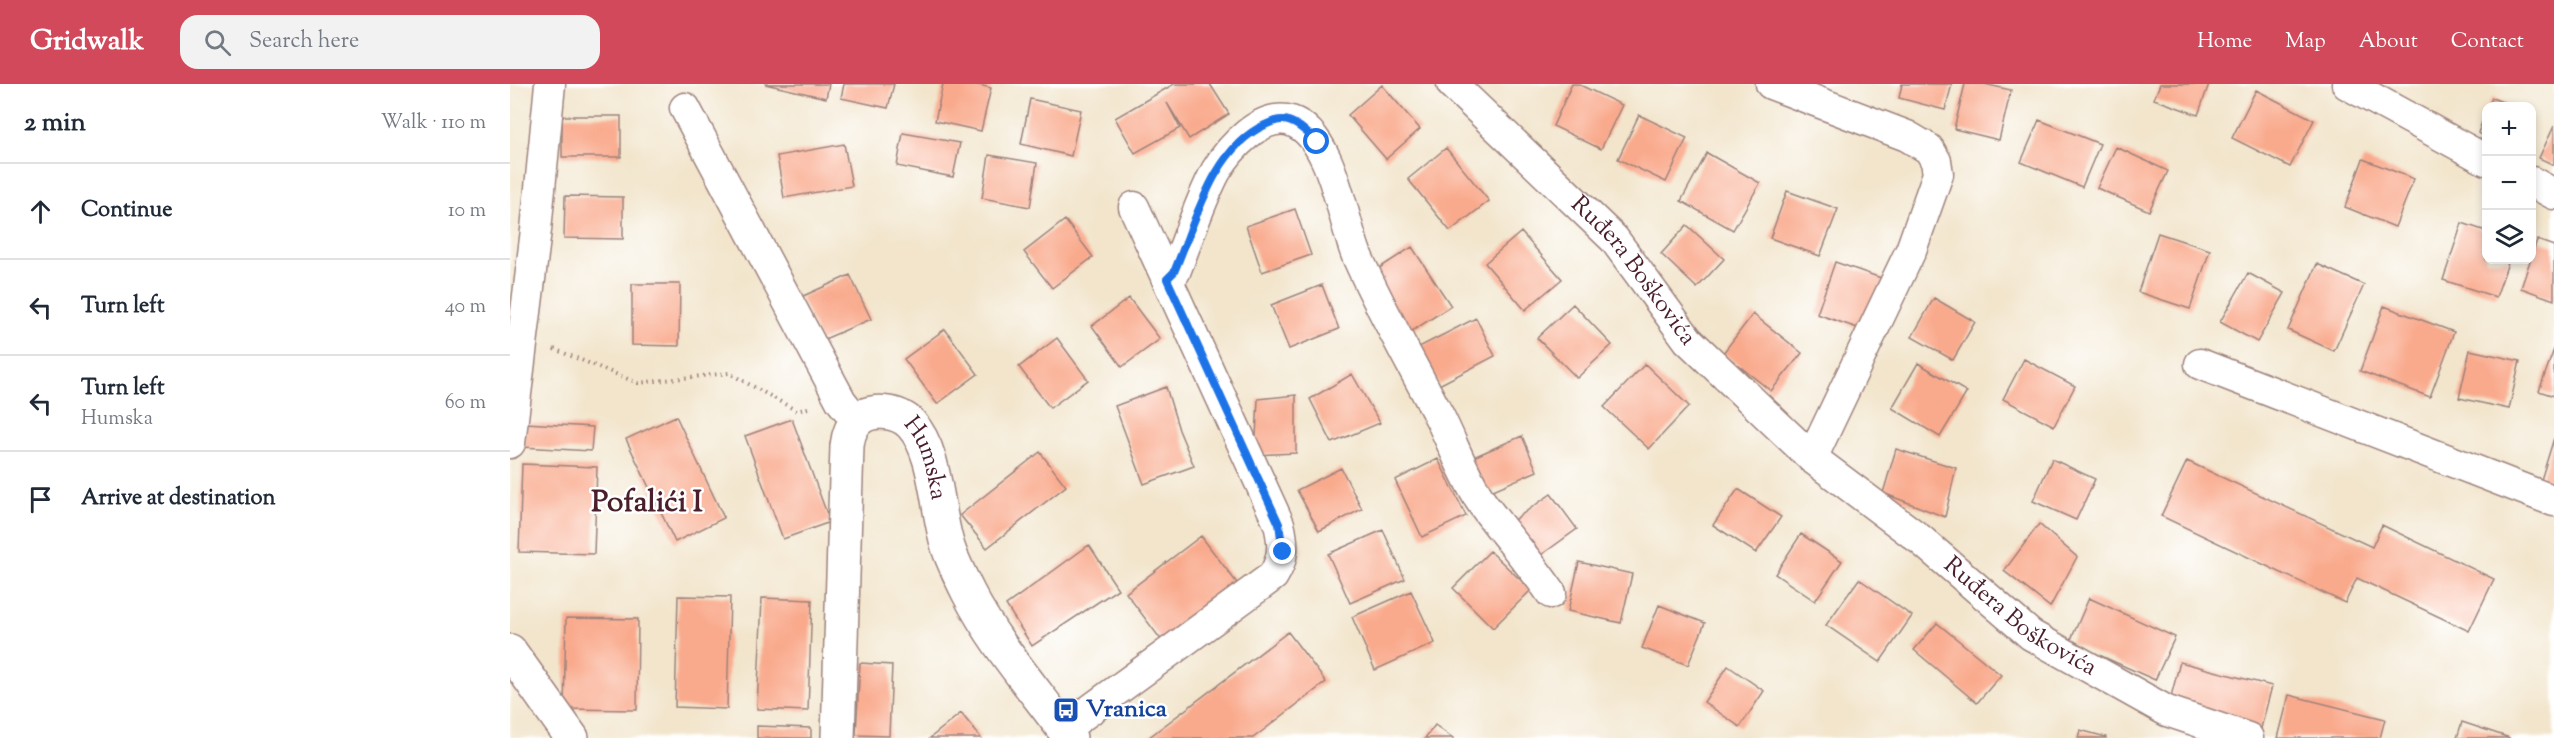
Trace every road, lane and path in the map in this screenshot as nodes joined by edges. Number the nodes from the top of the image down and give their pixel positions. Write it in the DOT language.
graph roads {
  1 [pos="550,84"];
  2 [pos="1452,84"];
  3 [pos="1771,84"];
  4 [pos="2348,84"];
  5 [pos="685,108"];
  6 [pos="2482,157"];
  7 [pos="2536,185"];
  8 [pos="2554,194"];
  9 [pos="1134,207"];
  10 [pos="1167,279"];
  11 [pos="523,338"];
  12 [pos="2200,364"];
  13 [pos="849,411"];
  14 [pos="510,443"];
  15 [pos="1812,458"];
  16 [pos="2554,501"];
  17 [pos="1551,593"];
  18 [pos="510,651"];
  19 [pos="1067,734"];
  20 [pos="572,738"];
  21 [pos="838,738"];
  22 [pos="2248,738"];
  1 -- 11 [label="street"];
  2 -- 15 [label="street, Ruđera Boškovića"];
  3 -- 15 [label="street"];
  4 -- 6 [label="street"];
  5 -- 13 [label="street"];
  7 -- 8 [label="street"];
  9 -- 10 [label="street, Humska"];
  10 -- 17 [label="street"];
  10 -- 19 [label="street, Humska"];
  11 -- 13 [label="path"];
  11 -- 14 [label="street"];
  12 -- 16 [label="street"];
  13 -- 19 [label="street, Humska"];
  13 -- 21 [label="street, Humska"];
  15 -- 22 [label="street, Ruđera Boškovića"];
  18 -- 20 [label="street"];
}
